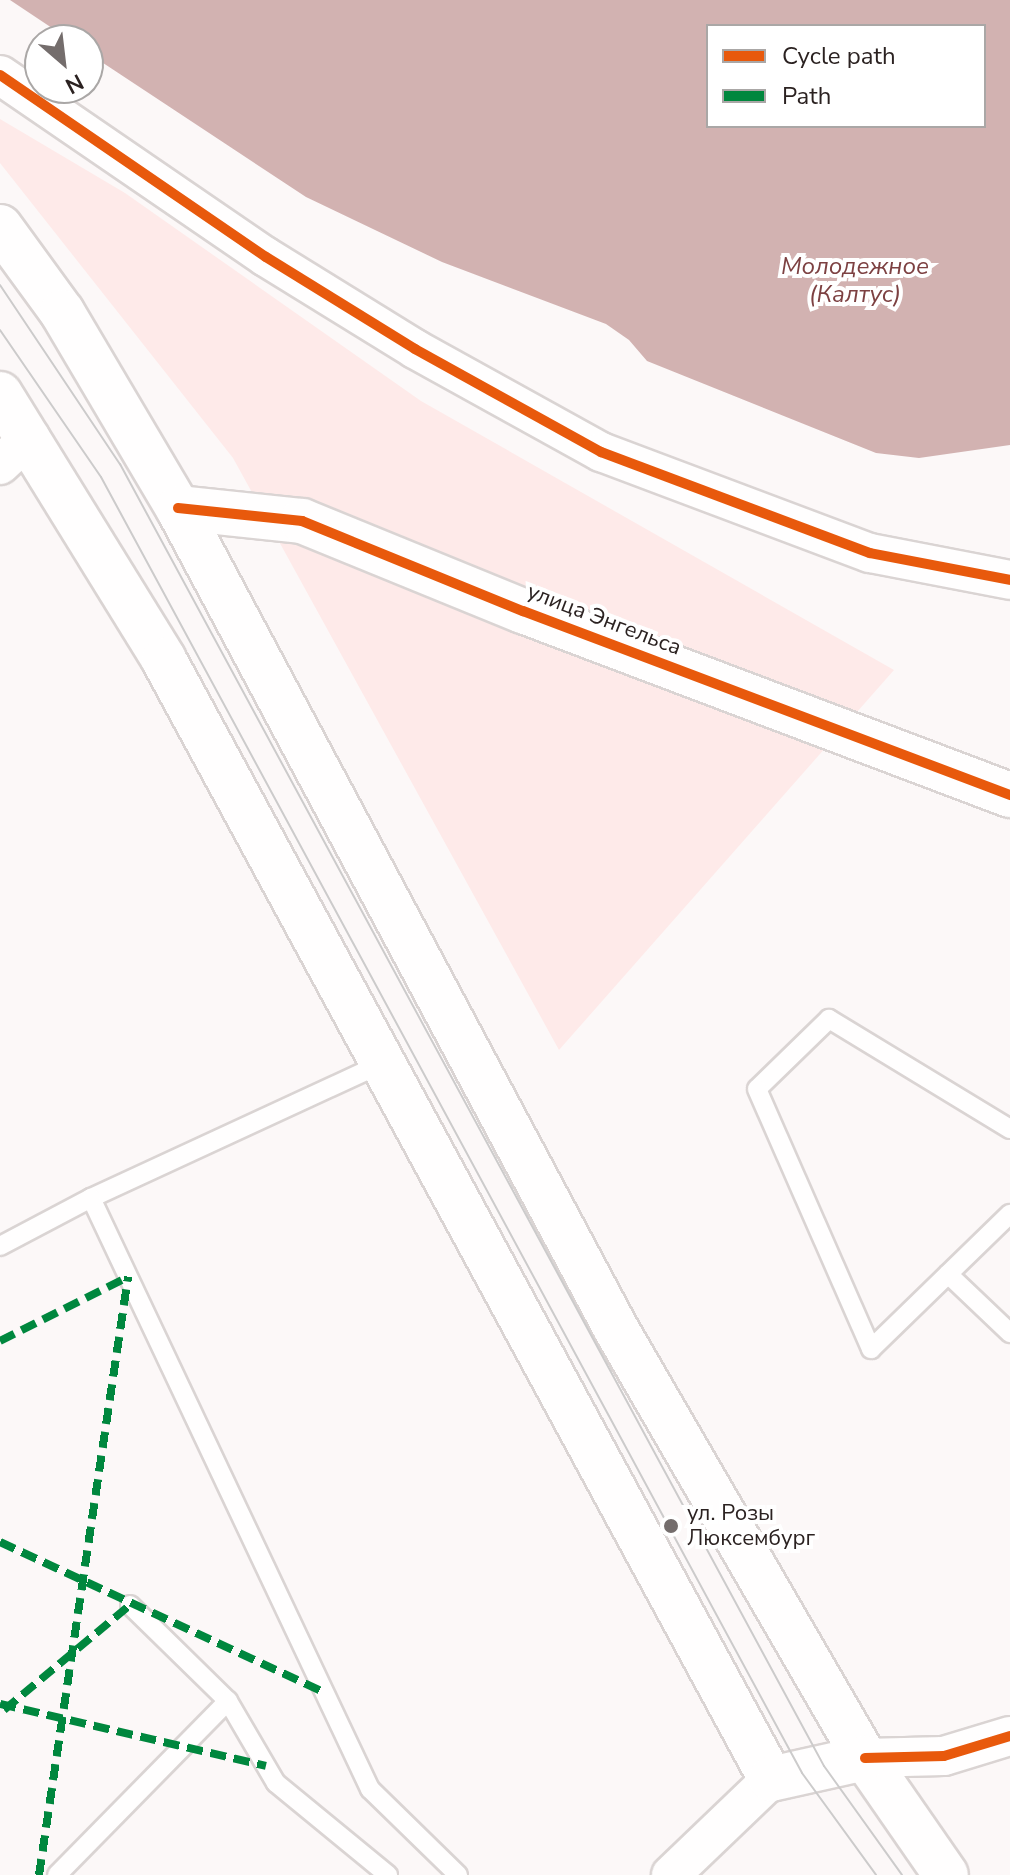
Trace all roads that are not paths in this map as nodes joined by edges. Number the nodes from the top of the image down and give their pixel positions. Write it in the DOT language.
graph roads {
  1 [pos="0,75"];
  2 [pos="0,227"];
  3 [pos="0,394"];
  4 [pos="15,451"];
  5 [pos="178,508"];
  6 [pos="1010,580"];
  7 [pos="1010,795"];
  8 [pos="383,1063"];
  9 [pos="1010,1129"];
  10 [pos="91,1198"];
  11 [pos="1010,1214"];
  12 [pos="0,1246"];
  13 [pos="948,1274"];
  14 [pos="1010,1333"];
  15 [pos="130,1605"];
  16 [pos="228,1701"];
  17 [pos="1010,1736"];
  18 [pos="865,1758"];
  19 [pos="771,1779"];
  20 [pos="57,1875"];
  21 [pos="388,1875"];
  22 [pos="458,1875"];
  23 [pos="671,1875"];
  24 [pos="946,1875"];
  1 -- 6 [label="street"];
  2 -- 5 [label="main road"];
  3 -- 4 [label="main road"];
  4 -- 8 [label="main road"];
  5 -- 7 [label="main road, улица Энгельса"];
  5 -- 18 [label="main road"];
  8 -- 10 [label="lane"];
  8 -- 19 [label="main road"];
  9 -- 13 [label="lane"];
  10 -- 12 [label="lane"];
  10 -- 22 [label="lane"];
  11 -- 13 [label="lane"];
  13 -- 14 [label="lane"];
  15 -- 16 [label="lane"];
  16 -- 20 [label="lane"];
  16 -- 21 [label="lane"];
  17 -- 18 [label="street"];
  18 -- 19 [label="main road"];
  18 -- 24 [label="main road"];
  19 -- 23 [label="street"];
}
